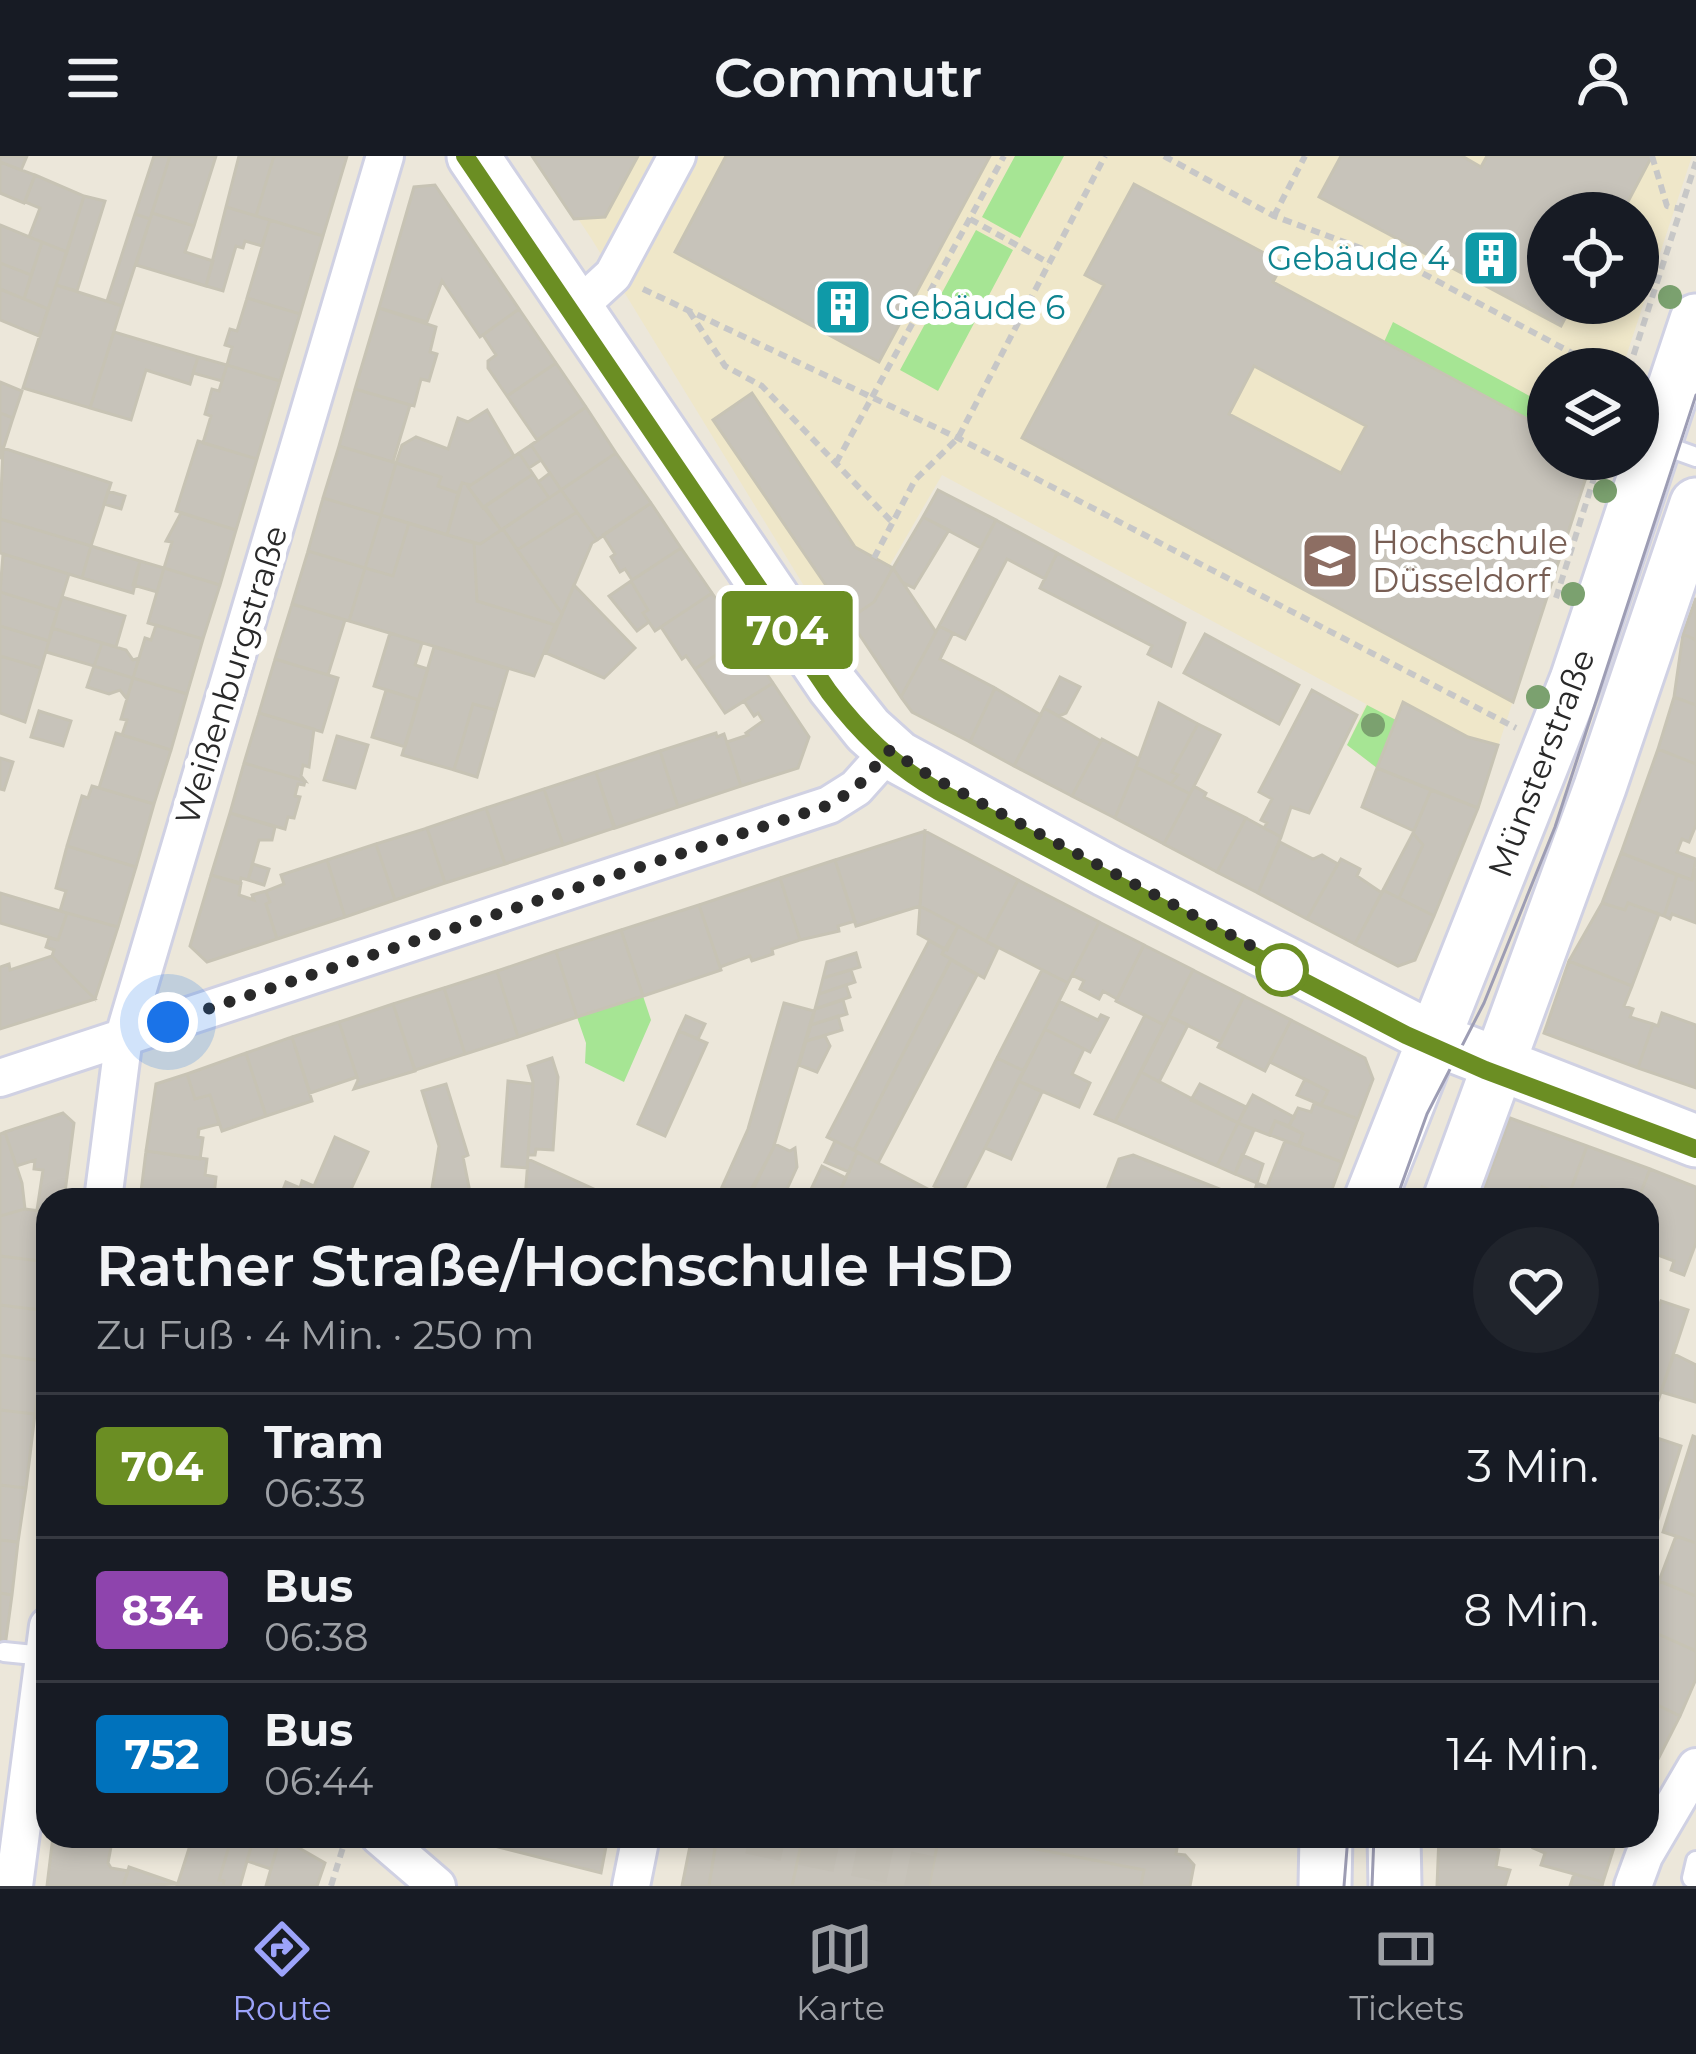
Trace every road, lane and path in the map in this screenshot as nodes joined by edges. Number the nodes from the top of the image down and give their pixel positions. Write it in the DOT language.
graph roads {
  1 [pos="385,156"];
  2 [pos="473,156"];
  3 [pos="677,156"];
  4 [pos="1004,156"];
  5 [pos="1106,156"];
  6 [pos="1164,156"];
  7 [pos="1306,156"];
  8 [pos="1652,156"];
  9 [pos="1696,162"];
  10 [pos="1681,209"];
  11 [pos="1274,216"];
  12 [pos="970,219"];
  13 [pos="1049,263"];
  14 [pos="594,292"];
  15 [pos="689,311"];
  16 [pos="1696,320"];
  17 [pos="1562,348"];
  18 [pos="1636,348"];
  19 [pos="872,398"];
  20 [pos="958,438"];
  21 [pos="1676,450"];
  22 [pos="836,463"];
  23 [pos="1696,504"];
  24 [pos="892,523"];
  25 [pos="874,557"];
  26 [pos="1535,732"];
  27 [pos="890,750"];
  28 [pos="124,1036"];
  29 [pos="1432,1038"];
  30 [pos="1500,1067"];
  31 [pos="0,1078"];
  32 [pos="1696,1141"];
  33 [pos="105,1188"];
  34 [pos="1375,1188"];
  35 [pos="1454,1188"];
  36 [pos="4,1652"];
  37 [pos="36,1660"];
  38 [pos="36,1727"];
  39 [pos="1692,1782"];
  40 [pos="1659,1833"];
  41 [pos="342,1848"];
  42 [pos="393,1848"];
  43 [pos="639,1848"];
  44 [pos="1326,1848"];
  45 [pos="1394,1848"];
  46 [pos="1649,1848"];
  47 [pos="14,1886"];
  48 [pos="331,1886"];
  49 [pos="437,1886"];
  50 [pos="631,1886"];
  51 [pos="1325,1886"];
  52 [pos="1395,1886"];
  53 [pos="1633,1886"];
  1 -- 28 [label="street, Weißenburgstraße"];
  2 -- 14 [label="main road"];
  3 -- 14 [label="street"];
  4 -- 12 [label="path"];
  5 -- 13 [label="path"];
  6 -- 11 [label="path"];
  7 -- 11 [label="path"];
  8 -- 10 [label="path"];
  9 -- 10 [label="path"];
  10 -- 18 [label="path"];
  11 -- 17 [label="path"];
  12 -- 13 [label="path"];
  12 -- 19 [label="path"];
  13 -- 20 [label="path"];
  14 -- 15 [label="path"];
  14 -- 27 [label="main road"];
  15 -- 19 [label="path"];
  15 -- 22 [label="path"];
  16 -- 21 [label="main road, Münsterstraße"];
  19 -- 20 [label="path"];
  19 -- 22 [label="path"];
  20 -- 24 [label="path"];
  20 -- 26 [label="path"];
  21 -- 29 [label="main road, Münsterstraße"];
  22 -- 24 [label="path"];
  23 -- 30 [label="main road, Münsterstraße"];
  24 -- 25 [label="path"];
  27 -- 28 [label="street"];
  27 -- 29 [label="main road"];
  28 -- 31 [label="street"];
  28 -- 33 [label="street, Weißenburgstraße"];
  29 -- 30 [label="main road"];
  29 -- 34 [label="main road, Münsterstraße"];
  30 -- 32 [label="main road"];
  30 -- 35 [label="main road, Münsterstraße"];
  36 -- 37 [label="lane"];
  38 -- 47 [label="street"];
  39 -- 40 [label="street"];
  41 -- 48 [label="path"];
  42 -- 49 [label="street"];
  43 -- 50 [label="street"];
  44 -- 51 [label="main road"];
  45 -- 52 [label="main road"];
  46 -- 53 [label="street"];
}
